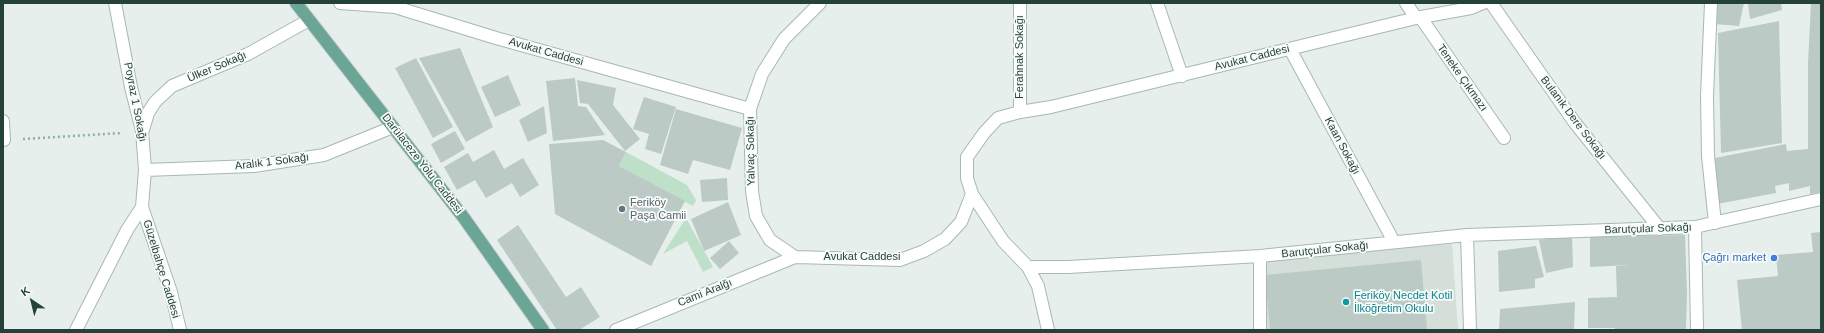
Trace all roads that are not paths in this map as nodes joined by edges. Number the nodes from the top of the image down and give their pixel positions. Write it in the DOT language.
graph roads {
  1 [pos="115,3"];
  2 [pos="296,3"];
  3 [pos="340,3"];
  4 [pos="819,3"];
  5 [pos="1020,3"];
  6 [pos="1157,3"];
  7 [pos="1406,3"];
  8 [pos="1483,3"];
  9 [pos="1491,3"];
  10 [pos="1711,3"];
  11 [pos="1418,18"];
  12 [pos="309,20"];
  13 [pos="1290,49"];
  14 [pos="1182,76"];
  15 [pos="750,109"];
  16 [pos="1020,112"];
  17 [pos="3,121"];
  18 [pos="393,127"];
  19 [pos="142,131"];
  20 [pos="1504,138"];
  21 [pos="4,140"];
  22 [pos="145,170"];
  23 [pos="972,194"];
  24 [pos="1821,199"];
  25 [pos="142,207"];
  26 [pos="1715,223"];
  27 [pos="1695,227"];
  28 [pos="1660,229"];
  29 [pos="1466,235"];
  30 [pos="1394,242"];
  31 [pos="1260,256"];
  32 [pos="794,257"];
  33 [pos="1028,267"];
  34 [pos="76,330"];
  35 [pos="180,330"];
  36 [pos="543,330"];
  37 [pos="616,330"];
  38 [pos="1048,330"];
  39 [pos="1260,330"];
  40 [pos="1470,330"];
  41 [pos="1697,330"];
  1 -- 19 [label="street, Poyraz 1 Sokağı"];
  2 -- 12 [label="main road, Darülaceze Yolu Caddesi"];
  3 -- 15 [label="street, Avukat Caddesi"];
  4 -- 15 [label="street, Yalvaç Sokağı"];
  5 -- 16 [label="street, Ferahnak Sokağı"];
  6 -- 14 [label="street"];
  7 -- 11 [label="street"];
  8 -- 11 [label="street, Avukat Caddesi"];
  9 -- 28 [label="street, Bulanık Dere Sokağı"];
  10 -- 26 [label="street"];
  11 -- 13 [label="street, Avukat Caddesi"];
  11 -- 20 [label="street, Teneke Çıkmazı"];
  12 -- 18 [label="main road, Darülaceze Yolu Caddesi"];
  12 -- 19 [label="street, Ülker Sokağı"];
  13 -- 14 [label="street, Avukat Caddesi"];
  13 -- 30 [label="street, Kaan Sokağı"];
  14 -- 16 [label="street, Avukat Caddesi"];
  15 -- 32 [label="street, Yalvaç Sokağı"];
  16 -- 23 [label="street"];
  17 -- 21 [label="street"];
  18 -- 22 [label="street, Aralık 1 Sokağı"];
  18 -- 36 [label="main road, Darülaceze Yolu Caddesi"];
  19 -- 22 [label="street, Poyraz 1 Sokağı"];
  22 -- 25 [label="street, Poyraz 1 Sokağı"];
  23 -- 32 [label="street, Avukat Caddesi"];
  23 -- 33 [label="street"];
  24 -- 26 [label="street, Barutçular Sokağı"];
  25 -- 34 [label="street"];
  25 -- 35 [label="street, Güzelbahçe Caddesi"];
  26 -- 27 [label="street, Barutçular Sokağı"];
  27 -- 28 [label="street, Barutçular Sokağı"];
  27 -- 41 [label="street"];
  28 -- 29 [label="street, Barutçular Sokağı"];
  29 -- 30 [label="street, Barutçular Sokağı"];
  29 -- 40 [label="street"];
  30 -- 31 [label="street, Barutçular Sokağı"];
  31 -- 33 [label="street, Barutçular Sokağı"];
  31 -- 39 [label="street"];
  32 -- 37 [label="street, Cami Aralğı"];
  33 -- 38 [label="street"];
}
